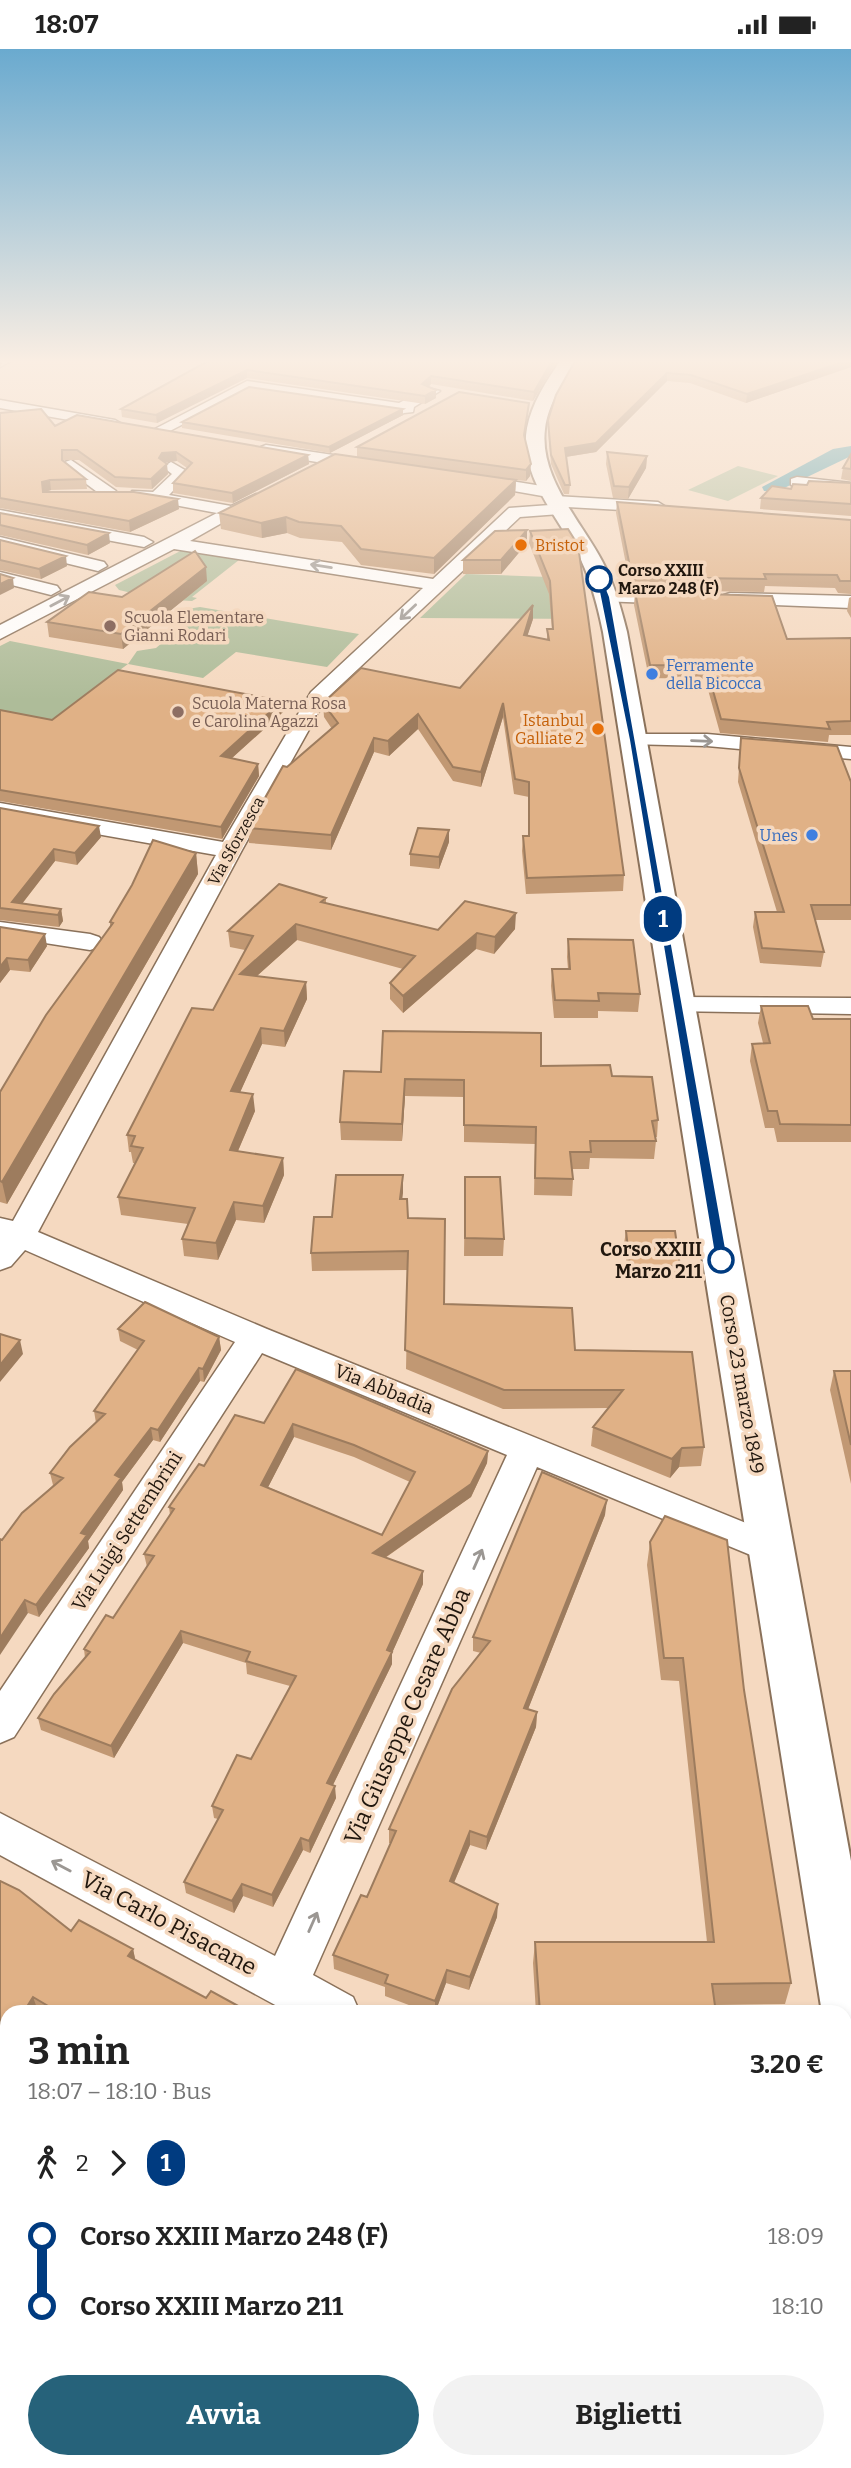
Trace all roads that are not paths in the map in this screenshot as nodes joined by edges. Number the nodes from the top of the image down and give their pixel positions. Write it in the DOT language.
graph roads {
  1 [pos="83,474"];
  2 [pos="182,474"];
  3 [pos="306,474"];
  4 [pos="541,474"];
  5 [pos="303,476"];
  6 [pos="459,478"];
  7 [pos="797,481"];
  8 [pos="851,488"];
  9 [pos="110,494"];
  10 [pos="81,495"];
  11 [pos="158,496"];
  12 [pos="554,501"];
  13 [pos="214,507"];
  14 [pos="681,508"];
  15 [pos="233,511"];
  16 [pos="0,515"];
  17 [pos="51,523"];
  18 [pos="144,543"];
  19 [pos="172,543"];
  20 [pos="3,545"];
  21 [pos="98,566"];
  22 [pos="0,577"];
  23 [pos="0,585"];
  24 [pos="437,585"];
  25 [pos="46,593"];
  26 [pos="606,597"];
  27 [pos="851,602"];
  28 [pos="0,616"];
  29 [pos="0,633"];
  30 [pos="634,740"];
  31 [pos="851,753"];
  32 [pos="0,810"];
  33 [pos="230,851"];
  34 [pos="0,929"];
  35 [pos="90,941"];
  36 [pos="678,1005"];
  37 [pos="851,1006"];
  38 [pos="7,1241"];
  39 [pos="255,1337"];
  40 [pos="528,1447"];
  41 [pos="770,1548"];
  42 [pos="0,1725"];
  43 [pos="0,1833"];
  44 [pos="285,1985"];
  45 [pos="322,2005"];
  46 [pos="849,2005"];
  1 -- 9 [label="street"];
  2 -- 11 [label="street"];
  3 -- 5 [label="street"];
  4 -- 12 [label="main road, Corso 23 marzo 1849"];
  6 -- 12 [label="street"];
  7 -- 8 [label="street"];
  9 -- 10 [label="street"];
  9 -- 11 [label="street"];
  11 -- 13 [label="street"];
  12 -- 14 [label="street"];
  12 -- 24 [label="street, Via Sforzesca"];
  12 -- 26 [label="main road, Corso 23 marzo 1849"];
  13 -- 15 [label="street"];
  13 -- 15 [label="street"];
  13 -- 18 [label="street"];
  15 -- 19 [label="street"];
  16 -- 17 [label="street"];
  17 -- 18 [label="street"];
  17 -- 20 [label="street"];
  18 -- 21 [label="street"];
  24 -- 19 [label="street, one-way"];
  29 -- 19 [label="street, one-way"];
  20 -- 21 [label="street"];
  21 -- 25 [label="street"];
  22 -- 25 [label="street"];
  23 -- 25 [label="street"];
  24 -- 33 [label="street, Via Sforzesca, one-way"];
  25 -- 28 [label="street"];
  26 -- 27 [label="street"];
  26 -- 30 [label="main road, Corso 23 marzo 1849"];
  30 -- 31 [label="street, one-way"];
  30 -- 36 [label="main road, Corso 23 marzo 1849"];
  32 -- 33 [label="street"];
  33 -- 38 [label="street, Via Sforzesca"];
  34 -- 35 [label="street"];
  36 -- 37 [label="street"];
  36 -- 41 [label="main road, Corso 23 marzo 1849"];
  38 -- 39 [label="street, Via Abbadia"];
  39 -- 40 [label="street, Via Abbadia"];
  39 -- 42 [label="street, Via Luigi Settembrini"];
  40 -- 41 [label="street, Via Abbadia"];
  44 -- 40 [label="street, Via Giuseppe Cesare Abba, one-way"];
  41 -- 46 [label="main road, Corso 23 marzo 1849"];
  44 -- 43 [label="street, Via Carlo Pisacane, one-way"];
  44 -- 45 [label="street, Via Carlo Pisacane"];
}
